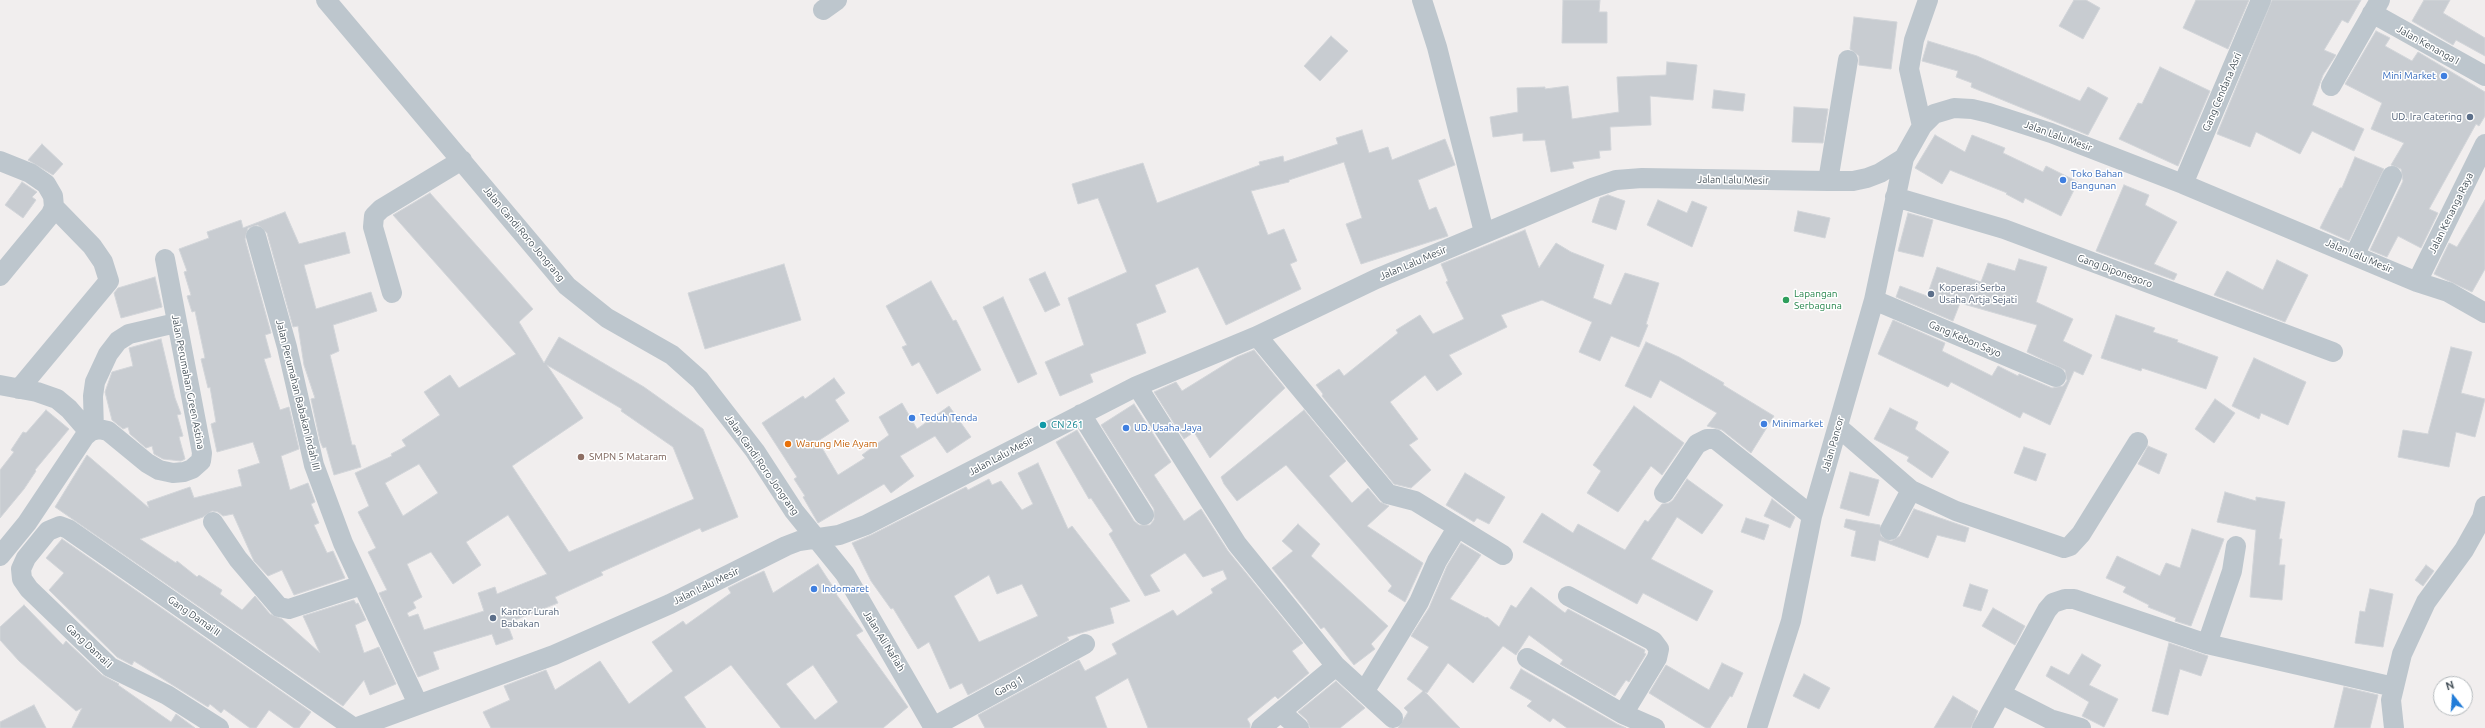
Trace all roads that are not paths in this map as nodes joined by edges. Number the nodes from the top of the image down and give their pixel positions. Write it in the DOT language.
graph roads {
  1 [pos="326,0"];
  2 [pos="1422,0"];
  3 [pos="1928,0"];
  4 [pos="2261,0"];
  5 [pos="2376,6"];
  6 [pos="1848,60"];
  7 [pos="2485,76"];
  8 [pos="2331,86"];
  9 [pos="1922,126"];
  10 [pos="2485,144"];
  11 [pos="1904,158"];
  12 [pos="462,160"];
  13 [pos="0,161"];
  14 [pos="2392,176"];
  15 [pos="1828,182"];
  16 [pos="2183,184"];
  17 [pos="1895,197"];
  18 [pos="54,207"];
  19 [pos="1484,232"];
  20 [pos="256,236"];
  21 [pos="2355,254"];
  22 [pos="165,259"];
  23 [pos="0,276"];
  24 [pos="2417,282"];
  25 [pos="392,293"];
  26 [pos="1874,300"];
  27 [pos="2485,313"];
  28 [pos="176,323"];
  29 [pos="1257,336"];
  30 [pos="2333,352"];
  31 [pos="2056,377"];
  32 [pos="1137,386"];
  33 [pos="9,387"];
  34 [pos="1081,414"];
  35 [pos="1838,427"];
  36 [pos="91,431"];
  37 [pos="2138,442"];
  38 [pos="1911,490"];
  39 [pos="1664,493"];
  40 [pos="2485,506"];
  41 [pos="1144,515"];
  42 [pos="1812,516"];
  43 [pos="213,522"];
  44 [pos="1457,528"];
  45 [pos="1890,530"];
  46 [pos="816,538"];
  47 [pos="2236,546"];
  48 [pos="35,547"];
  49 [pos="1504,555"];
  50 [pos="0,556"];
  51 [pos="362,585"];
  52 [pos="1568,596"];
  53 [pos="1084,644"];
  54 [pos="2207,644"];
  55 [pos="1527,658"];
  56 [pos="1336,666"];
  57 [pos="2394,687"];
  58 [pos="1364,692"];
  59 [pos="2001,694"];
  60 [pos="418,704"];
  61 [pos="1281,712"];
  62 [pos="1623,714"];
  63 [pos="1393,718"];
  64 [pos="934,727"];
  65 [pos="219,728"];
  66 [pos="354,728"];
  67 [pos="1261,728"];
  68 [pos="1299,728"];
  69 [pos="1655,728"];
  70 [pos="1757,728"];
  71 [pos="1982,728"];
  72 [pos="2081,728"];
  73 [pos="2394,728"];
  1 -- 12 [label="street, Jalan Candi Roro Jongrang"];
  2 -- 19 [label="street"];
  3 -- 9 [label="street"];
  4 -- 16 [label="street, Gang Cendana Asri"];
  5 -- 7 [label="street, Jalan Kenanga I"];
  5 -- 8 [label="street"];
  6 -- 15 [label="street"];
  9 -- 11 [label="street, Jalan Lalu Mesir"];
  9 -- 16 [label="street, Jalan Lalu Mesir"];
  10 -- 24 [label="street, Jalan Kenanga Raya"];
  11 -- 15 [label="street, Jalan Lalu Mesir"];
  11 -- 17 [label="street, Jalan Pancor"];
  12 -- 25 [label="street"];
  12 -- 46 [label="street, Jalan Candi Roro Jongrang"];
  13 -- 18 [label="street"];
  14 -- 21 [label="street"];
  15 -- 19 [label="street, Jalan Lalu Mesir"];
  16 -- 21 [label="street, Jalan Lalu Mesir"];
  17 -- 26 [label="street, Jalan Pancor"];
  17 -- 30 [label="street, Gang Diponegoro"];
  18 -- 23 [label="street"];
  18 -- 33 [label="street"];
  19 -- 29 [label="street, Jalan Lalu Mesir"];
  20 -- 51 [label="street, Jalan Perumahan Babakan Indah III"];
  21 -- 24 [label="street, Jalan Lalu Mesir"];
  22 -- 28 [label="street, Jalan Perumahan Green Astina"];
  24 -- 27 [label="street, Jalan Lalu Mesir"];
  26 -- 31 [label="street, Gang Kebon Sayo"];
  26 -- 35 [label="street, Jalan Pancor"];
  28 -- 36 [label="street"];
  28 -- 36 [label="street, Jalan Perumahan Green Astina"];
  29 -- 32 [label="street, Jalan Lalu Mesir"];
  29 -- 44 [label="street"];
  32 -- 34 [label="street, Jalan Lalu Mesir"];
  32 -- 56 [label="street"];
  33 -- 36 [label="street"];
  34 -- 41 [label="street"];
  34 -- 46 [label="street, Jalan Lalu Mesir"];
  35 -- 38 [label="street"];
  35 -- 42 [label="street, Jalan Pancor"];
  36 -- 50 [label="street"];
  37 -- 38 [label="street"];
  38 -- 45 [label="street"];
  39 -- 42 [label="street"];
  40 -- 57 [label="street"];
  42 -- 70 [label="street, Jalan Pancor"];
  43 -- 51 [label="street"];
  44 -- 49 [label="street"];
  44 -- 58 [label="street"];
  46 -- 60 [label="street, Jalan Lalu Mesir"];
  46 -- 64 [label="street, Jalan Ali Nafiah"];
  47 -- 54 [label="street"];
  48 -- 65 [label="street, Gang Damai I"];
  48 -- 66 [label="street, Gang Damai II"];
  51 -- 60 [label="street, Jalan Perumahan Babakan Indah III"];
  52 -- 62 [label="street"];
  53 -- 64 [label="street, Gang 1"];
  54 -- 57 [label="street"];
  54 -- 59 [label="street"];
  55 -- 62 [label="street"];
  56 -- 58 [label="street"];
  56 -- 61 [label="street"];
  57 -- 73 [label="street"];
  58 -- 63 [label="street"];
  59 -- 71 [label="street"];
  59 -- 72 [label="street"];
  60 -- 66 [label="street, Jalan Lalu Mesir"];
  61 -- 67 [label="street"];
  61 -- 68 [label="street"];
  62 -- 69 [label="street"];
}
